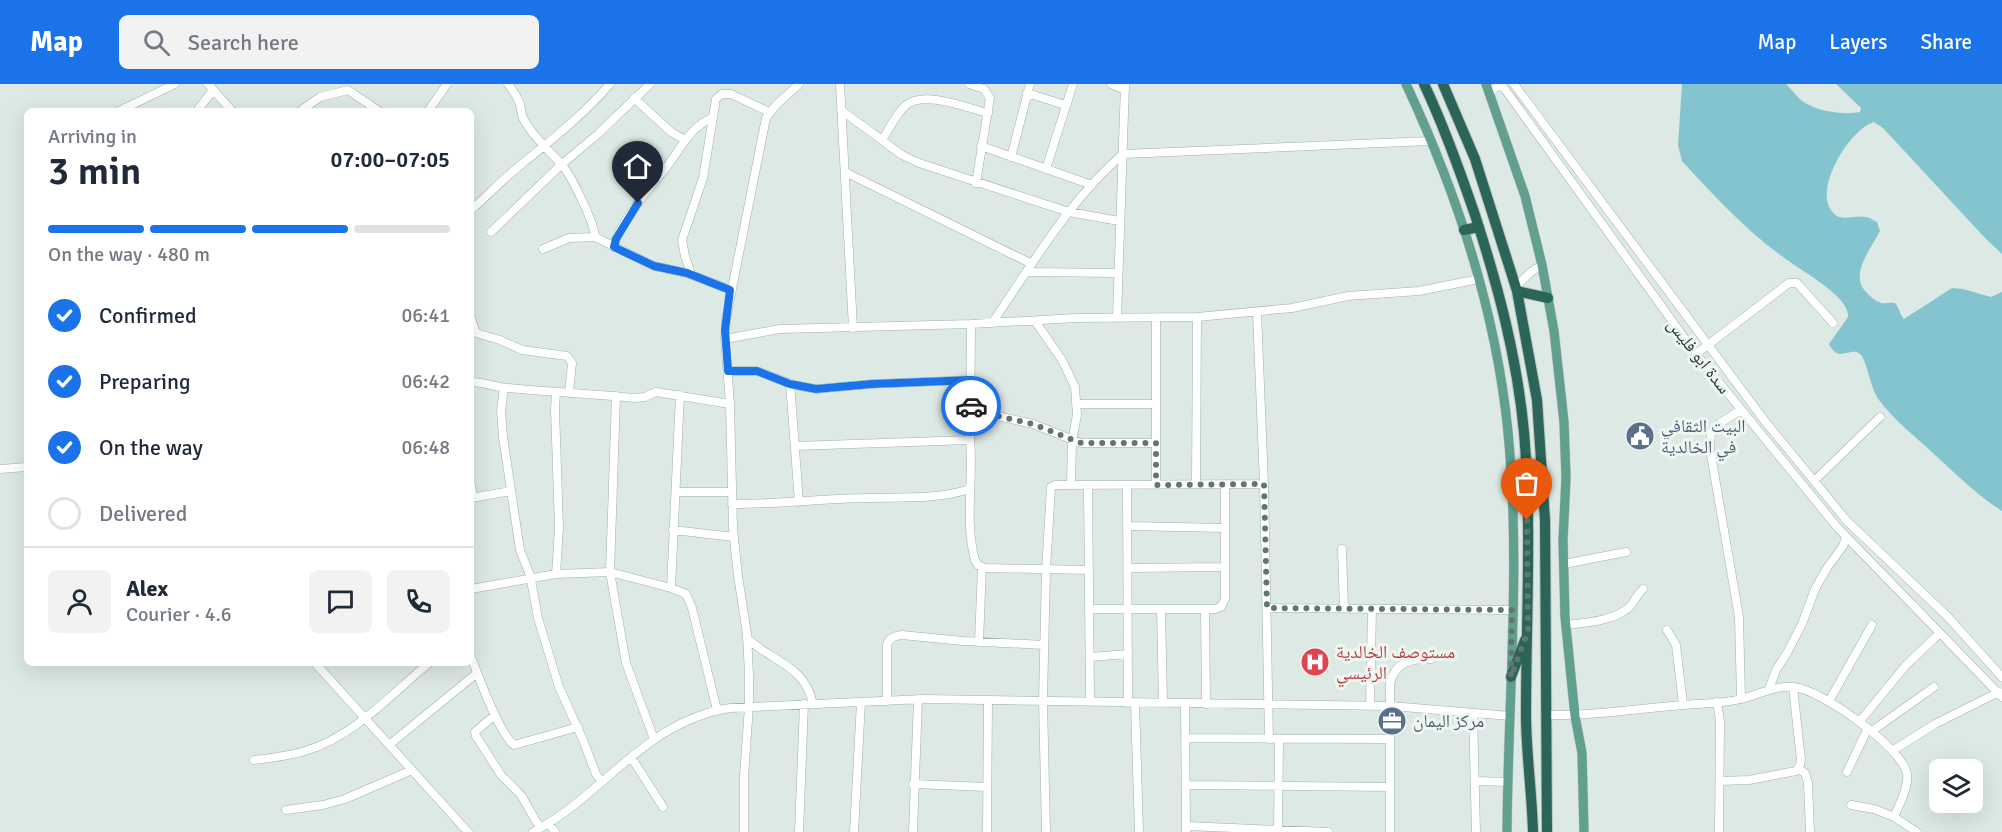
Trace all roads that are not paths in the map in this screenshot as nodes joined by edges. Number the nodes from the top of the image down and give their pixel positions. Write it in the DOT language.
graph roads {
  1 [pos="175,84"];
  2 [pos="447,84"];
  3 [pos="508,84"];
  4 [pos="610,84"];
  5 [pos="650,84"];
  6 [pos="799,84"];
  7 [pos="840,84"];
  8 [pos="969,84"];
  9 [pos="1030,84"];
  10 [pos="1073,84"];
  11 [pos="1111,84"];
  12 [pos="1406,84"];
  13 [pos="1424,84"];
  14 [pos="1443,84"];
  15 [pos="1528,84"];
  16 [pos="210,87"];
  17 [pos="1125,87"];
  18 [pos="1517,87"];
  19 [pos="1488,88"];
  20 [pos="1027,93"];
  21 [pos="634,98"];
  22 [pos="1065,105"];
  23 [pos="125,108"];
  24 [pos="199,108"];
  25 [pos="229,108"];
  26 [pos="304,108"];
  27 [pos="375,108"];
  28 [pos="430,108"];
  29 [pos="841,110"];
  30 [pos="769,112"];
  31 [pos="988,113"];
  32 [pos="712,118"];
  33 [pos="685,140"];
  34 [pos="882,140"];
  35 [pos="1430,141"];
  36 [pos="981,146"];
  37 [pos="545,147"];
  38 [pos="1123,154"];
  39 [pos="1011,157"];
  40 [pos="562,164"];
  41 [pos="1046,169"];
  42 [pos="845,172"];
  43 [pos="976,183"];
  44 [pos="1092,185"];
  45 [pos="474,207"];
  46 [pos="1069,212"];
  47 [pos="1119,221"];
  48 [pos="1479,227"];
  49 [pos="1464,230"];
  50 [pos="490,232"];
  51 [pos="595,237"];
  52 [pos="614,247"];
  53 [pos="543,249"];
  54 [pos="1032,264"];
  55 [pos="1542,265"];
  56 [pos="1027,272"];
  57 [pos="1118,273"];
  58 [pos="691,274"];
  59 [pos="1479,279"];
  60 [pos="1516,289"];
  61 [pos="730,290"];
  62 [pos="1548,298"];
  63 [pos="1257,312"];
  64 [pos="1197,317"];
  65 [pos="1117,318"];
  66 [pos="1156,318"];
  67 [pos="1035,321"];
  68 [pos="992,323"];
  69 [pos="1833,323"];
  70 [pos="971,324"];
  71 [pos="474,327"];
  72 [pos="853,328"];
  73 [pos="725,339"];
  74 [pos="1708,345"];
  75 [pos="1696,354"];
  76 [pos="728,371"];
  77 [pos="971,380"];
  78 [pos="474,382"];
  79 [pos="790,384"];
  80 [pos="504,388"];
  81 [pos="556,393"];
  82 [pos="569,393"];
  83 [pos="680,395"];
  84 [pos="616,396"];
  85 [pos="730,404"];
  86 [pos="1076,404"];
  87 [pos="1156,404"];
  88 [pos="971,410"];
  89 [pos="1741,410"];
  90 [pos="1880,417"];
  91 [pos="970,440"];
  92 [pos="1072,441"];
  93 [pos="1156,443"];
  94 [pos="795,446"];
  95 [pos="24,467"];
  96 [pos="0,469"];
  97 [pos="1526,474"];
  98 [pos="1543,475"];
  99 [pos="1814,481"];
  100 [pos="1196,484"];
  101 [pos="1225,484"];
  102 [pos="1264,484"];
  103 [pos="1071,485"];
  104 [pos="1088,485"];
  105 [pos="1127,485"];
  106 [pos="1156,485"];
  107 [pos="970,489"];
  108 [pos="511,490"];
  109 [pos="676,492"];
  110 [pos="731,492"];
  111 [pos="474,498"];
  112 [pos="799,502"];
  113 [pos="732,504"];
  114 [pos="1127,526"];
  115 [pos="1225,528"];
  116 [pos="673,530"];
  117 [pos="734,537"];
  118 [pos="1846,538"];
  119 [pos="1342,549"];
  120 [pos="1626,552"];
  121 [pos="1564,564"];
  122 [pos="982,567"];
  123 [pos="1225,567"];
  124 [pos="1128,568"];
  125 [pos="1046,570"];
  126 [pos="1089,570"];
  127 [pos="610,573"];
  128 [pos="556,574"];
  129 [pos="531,578"];
  130 [pos="671,588"];
  131 [pos="474,589"];
  132 [pos="1643,589"];
  133 [pos="1267,608"];
  134 [pos="1089,609"];
  135 [pos="1128,609"];
  136 [pos="1161,609"];
  137 [pos="1205,609"];
  138 [pos="1344,609"];
  139 [pos="1371,609"];
  140 [pos="1512,610"];
  141 [pos="1566,625"];
  142 [pos="1872,625"];
  143 [pos="1667,630"];
  144 [pos="1528,631"];
  145 [pos="1941,633"];
  146 [pos="747,638"];
  147 [pos="979,642"];
  148 [pos="1044,645"];
  149 [pos="1128,654"];
  150 [pos="1090,657"];
  151 [pos="1431,658"];
  152 [pos="474,665"];
  153 [pos="318,666"];
  154 [pos="426,666"];
  155 [pos="477,673"];
  156 [pos="1511,677"];
  157 [pos="2002,677"];
  158 [pos="1793,687"];
  159 [pos="1934,687"];
  160 [pos="1769,689"];
  161 [pos="2000,694"];
  162 [pos="918,699"];
  163 [pos="1741,699"];
  164 [pos="987,700"];
  165 [pos="886,701"];
  166 [pos="1043,701"];
  167 [pos="1828,701"];
  168 [pos="861,702"];
  169 [pos="1090,702"];
  170 [pos="1717,702"];
  171 [pos="1132,703"];
  172 [pos="804,704"];
  173 [pos="813,704"];
  174 [pos="1164,704"];
  175 [pos="1185,704"];
  176 [pos="1206,704"];
  177 [pos="1683,704"];
  178 [pos="1269,705"];
  179 [pos="749,706"];
  180 [pos="1370,706"];
  181 [pos="1390,706"];
  182 [pos="717,710"];
  183 [pos="1473,714"];
  184 [pos="495,715"];
  185 [pos="1545,715"];
  186 [pos="1510,716"];
  187 [pos="1575,716"];
  188 [pos="366,718"];
  189 [pos="1860,721"];
  190 [pos="578,727"];
  191 [pos="1870,730"];
  192 [pos="1186,738"];
  193 [pos="654,739"];
  194 [pos="1269,739"];
  195 [pos="1279,739"];
  196 [pos="1390,739"];
  197 [pos="389,745"];
  198 [pos="1892,751"];
  199 [pos="631,758"];
  200 [pos="255,760"];
  201 [pos="1798,769"];
  202 [pos="412,770"];
  203 [pos="1847,772"];
  204 [pos="601,781"];
  205 [pos="1475,781"];
  206 [pos="1720,781"];
  207 [pos="1507,782"];
  208 [pos="913,784"];
  209 [pos="1186,785"];
  210 [pos="1278,786"];
  211 [pos="987,787"];
  212 [pos="1390,787"];
  213 [pos="1851,805"];
  214 [pos="663,807"];
  215 [pos="286,810"];
  216 [pos="1894,817"];
  217 [pos="549,823"];
  218 [pos="1186,829"];
  219 [pos="536,830"];
  220 [pos="1278,831"];
  221 [pos="468,832"];
  222 [pos="555,832"];
  223 [pos="744,832"];
  224 [pos="799,832"];
  225 [pos="854,832"];
  226 [pos="913,832"];
  227 [pos="987,832"];
  228 [pos="1046,832"];
  229 [pos="1139,832"];
  230 [pos="1325,832"];
  231 [pos="1390,832"];
  232 [pos="1476,832"];
  233 [pos="1507,832"];
  234 [pos="1533,832"];
  235 [pos="1547,832"];
  236 [pos="1584,832"];
  237 [pos="1719,832"];
  238 [pos="1810,832"];
  239 [pos="1917,832"];
  1 -- 23 [label="street"];
  2 -- 28 [label="street"];
  3 -- 37 [label="street"];
  4 -- 37 [label="street"];
  5 -- 21 [label="street"];
  6 -- 30 [label="street"];
  7 -- 29 [label="street"];
  8 -- 31 [label="street"];
  9 -- 20 [label="street"];
  10 -- 22 [label="street"];
  11 -- 17 [label="street"];
  12 -- 35 [label="main road"];
  13 -- 48 [label="highway"];
  14 -- 60 [label="highway"];
  15 -- 18 [label="street"];
  16 -- 24 [label="street"];
  16 -- 25 [label="street"];
  17 -- 38 [label="street"];
  18 -- 74 [label="street, سدة ابو فليس"];
  19 -- 55 [label="main road"];
  19 -- 75 [label="street, سدة ابو فليس"];
  20 -- 22 [label="street"];
  20 -- 39 [label="street"];
  21 -- 33 [label="street"];
  21 -- 40 [label="street"];
  22 -- 41 [label="street"];
  26 -- 27 [label="street"];
  29 -- 34 [label="street"];
  29 -- 42 [label="street"];
  30 -- 32 [label="street"];
  30 -- 61 [label="street"];
  31 -- 34 [label="street"];
  31 -- 36 [label="street"];
  32 -- 33 [label="street"];
  32 -- 58 [label="street"];
  33 -- 52 [label="street"];
  34 -- 43 [label="street"];
  35 -- 38 [label="street"];
  35 -- 49 [label="main road"];
  36 -- 39 [label="street"];
  36 -- 43 [label="street"];
  37 -- 40 [label="street"];
  37 -- 45 [label="street"];
  38 -- 44 [label="street"];
  38 -- 47 [label="street"];
  39 -- 41 [label="street"];
  40 -- 50 [label="street"];
  40 -- 51 [label="street"];
  41 -- 44 [label="street"];
  42 -- 54 [label="street"];
  42 -- 72 [label="street"];
  43 -- 46 [label="street"];
  44 -- 46 [label="street"];
  46 -- 47 [label="street"];
  46 -- 54 [label="street"];
  47 -- 57 [label="street"];
  48 -- 49 [label="highway"];
  48 -- 97 [label="highway"];
  49 -- 59 [label="main road"];
  51 -- 52 [label="street"];
  51 -- 53 [label="street"];
  52 -- 58 [label="street"];
  54 -- 56 [label="street"];
  55 -- 60 [label="street"];
  55 -- 62 [label="main road"];
  56 -- 57 [label="street"];
  56 -- 68 [label="street"];
  57 -- 65 [label="street"];
  58 -- 61 [label="street"];
  59 -- 63 [label="street"];
  59 -- 140 [label="main road"];
  60 -- 62 [label="highway"];
  60 -- 98 [label="highway"];
  61 -- 73 [label="street"];
  62 -- 121 [label="main road"];
  63 -- 64 [label="street"];
  63 -- 102 [label="street"];
  64 -- 66 [label="street"];
  64 -- 100 [label="street"];
  65 -- 66 [label="street"];
  65 -- 67 [label="street"];
  66 -- 87 [label="street"];
  67 -- 68 [label="street"];
  67 -- 86 [label="street"];
  68 -- 70 [label="street"];
  69 -- 74 [label="street"];
  70 -- 72 [label="street"];
  70 -- 77 [label="street"];
  71 -- 82 [label="street"];
  72 -- 73 [label="street"];
  73 -- 76 [label="street"];
  74 -- 75 [label="street"];
  74 -- 99 [label="street, سدة ابو فليس"];
  75 -- 89 [label="street, سدة ابو فليس"];
  76 -- 79 [label="street"];
  76 -- 85 [label="street"];
  77 -- 79 [label="street"];
  77 -- 88 [label="street"];
  78 -- 80 [label="street"];
  79 -- 94 [label="street"];
  80 -- 81 [label="street"];
  80 -- 108 [label="street"];
  81 -- 82 [label="street"];
  81 -- 128 [label="street"];
  82 -- 84 [label="street"];
  83 -- 84 [label="street"];
  83 -- 85 [label="street"];
  83 -- 109 [label="street"];
  84 -- 127 [label="street"];
  85 -- 110 [label="street"];
  86 -- 87 [label="street"];
  86 -- 92 [label="street"];
  87 -- 93 [label="street"];
  88 -- 91 [label="street"];
  88 -- 92 [label="street"];
  89 -- 118 [label="street, سدة ابو فليس"];
  89 -- 163 [label="street"];
  90 -- 99 [label="street"];
  91 -- 94 [label="street"];
  91 -- 107 [label="street"];
  92 -- 93 [label="street"];
  92 -- 103 [label="street"];
  93 -- 106 [label="street"];
  94 -- 112 [label="street"];
  95 -- 96 [label="street"];
  97 -- 98 [label="highway"];
  97 -- 144 [label="highway"];
  98 -- 185 [label="highway"];
  99 -- 157 [label="street, سدة ابو فليس"];
  100 -- 101 [label="street"];
  100 -- 106 [label="street"];
  101 -- 102 [label="street"];
  101 -- 115 [label="street"];
  102 -- 133 [label="street"];
  103 -- 104 [label="street"];
  103 -- 125 [label="street"];
  104 -- 105 [label="street"];
  104 -- 126 [label="street"];
  105 -- 106 [label="street"];
  105 -- 114 [label="street"];
  107 -- 112 [label="street"];
  107 -- 122 [label="street"];
  108 -- 111 [label="street"];
  108 -- 129 [label="street"];
  109 -- 110 [label="street"];
  109 -- 116 [label="street"];
  110 -- 113 [label="street"];
  112 -- 113 [label="street"];
  113 -- 117 [label="street"];
  114 -- 115 [label="street"];
  114 -- 124 [label="street"];
  115 -- 123 [label="street"];
  116 -- 117 [label="street"];
  116 -- 130 [label="street"];
  117 -- 146 [label="street"];
  118 -- 145 [label="street, سدة ابو فليس"];
  118 -- 160 [label="street"];
  119 -- 138 [label="street"];
  120 -- 121 [label="street"];
  121 -- 141 [label="main road"];
  122 -- 125 [label="street"];
  122 -- 147 [label="street"];
  123 -- 124 [label="street"];
  123 -- 137 [label="street"];
  124 -- 135 [label="street"];
  125 -- 126 [label="street"];
  125 -- 148 [label="street"];
  126 -- 134 [label="street"];
  127 -- 128 [label="street"];
  127 -- 130 [label="street"];
  127 -- 193 [label="street"];
  128 -- 129 [label="street"];
  129 -- 131 [label="street"];
  129 -- 190 [label="street"];
  130 -- 182 [label="street"];
  132 -- 141 [label="street"];
  133 -- 138 [label="street"];
  133 -- 178 [label="street"];
  134 -- 135 [label="street"];
  134 -- 150 [label="street"];
  135 -- 136 [label="street"];
  135 -- 149 [label="street"];
  136 -- 137 [label="street"];
  136 -- 174 [label="street"];
  137 -- 176 [label="street"];
  138 -- 139 [label="street"];
  139 -- 140 [label="street"];
  139 -- 180 [label="street"];
  140 -- 156 [label="main road"];
  141 -- 187 [label="main road"];
  142 -- 167 [label="street"];
  143 -- 177 [label="street"];
  144 -- 156 [label="highway"];
  144 -- 234 [label="highway"];
  145 -- 161 [label="street, سدة ابو فليس"];
  145 -- 189 [label="street"];
  146 -- 173 [label="street"];
  146 -- 179 [label="street"];
  147 -- 148 [label="street"];
  147 -- 165 [label="street"];
  148 -- 166 [label="street"];
  149 -- 150 [label="street"];
  149 -- 171 [label="street"];
  150 -- 169 [label="street"];
  151 -- 181 [label="street"];
  152 -- 155 [label="street"];
  153 -- 188 [label="street"];
  154 -- 188 [label="street"];
  155 -- 184 [label="street"];
  155 -- 197 [label="street"];
  156 -- 186 [label="main road"];
  158 -- 160 [label="street"];
  158 -- 167 [label="street"];
  158 -- 201 [label="street"];
  159 -- 191 [label="street"];
  160 -- 163 [label="street"];
  161 -- 198 [label="street"];
  162 -- 164 [label="street"];
  162 -- 165 [label="street"];
  162 -- 208 [label="street"];
  163 -- 170 [label="street"];
  164 -- 166 [label="street"];
  164 -- 211 [label="street"];
  165 -- 168 [label="street"];
  166 -- 169 [label="street"];
  166 -- 228 [label="street"];
  167 -- 189 [label="street"];
  168 -- 173 [label="street"];
  168 -- 225 [label="street"];
  169 -- 171 [label="street"];
  170 -- 177 [label="street"];
  170 -- 206 [label="street"];
  171 -- 174 [label="street"];
  171 -- 229 [label="street"];
  172 -- 173 [label="street"];
  172 -- 179 [label="street"];
  172 -- 224 [label="street"];
  174 -- 175 [label="street"];
  175 -- 176 [label="street"];
  175 -- 192 [label="street"];
  176 -- 178 [label="street"];
  177 -- 187 [label="street"];
  178 -- 180 [label="street"];
  178 -- 194 [label="street"];
  179 -- 182 [label="street"];
  179 -- 223 [label="street"];
  180 -- 181 [label="street"];
  181 -- 183 [label="street"];
  181 -- 196 [label="street"];
  182 -- 193 [label="street"];
  183 -- 186 [label="street"];
  183 -- 205 [label="street"];
  184 -- 190 [label="street"];
  184 -- 219 [label="street"];
  185 -- 187 [label="street"];
  185 -- 235 [label="highway"];
  186 -- 207 [label="main road"];
  187 -- 236 [label="main road"];
  188 -- 197 [label="street"];
  188 -- 200 [label="street"];
  189 -- 191 [label="street"];
  190 -- 204 [label="street"];
  191 -- 198 [label="street"];
  191 -- 203 [label="street"];
  192 -- 194 [label="street"];
  192 -- 209 [label="street"];
  193 -- 199 [label="street"];
  194 -- 195 [label="street"];
  195 -- 196 [label="street"];
  195 -- 210 [label="street"];
  196 -- 212 [label="street"];
  197 -- 202 [label="street"];
  198 -- 216 [label="street"];
  199 -- 204 [label="street"];
  199 -- 214 [label="street"];
  201 -- 206 [label="street"];
  201 -- 238 [label="street"];
  202 -- 215 [label="street"];
  202 -- 221 [label="street"];
  204 -- 217 [label="street"];
  205 -- 207 [label="street"];
  205 -- 232 [label="street"];
  206 -- 237 [label="street"];
  207 -- 233 [label="main road"];
  208 -- 211 [label="street"];
  208 -- 226 [label="street"];
  209 -- 210 [label="street"];
  209 -- 218 [label="street"];
  210 -- 212 [label="street"];
  210 -- 220 [label="street"];
  211 -- 227 [label="street"];
  212 -- 231 [label="street"];
  213 -- 216 [label="street"];
  216 -- 239 [label="street"];
  217 -- 219 [label="street"];
  217 -- 222 [label="street"];
  218 -- 220 [label="street"];
  220 -- 230 [label="street"];
}
